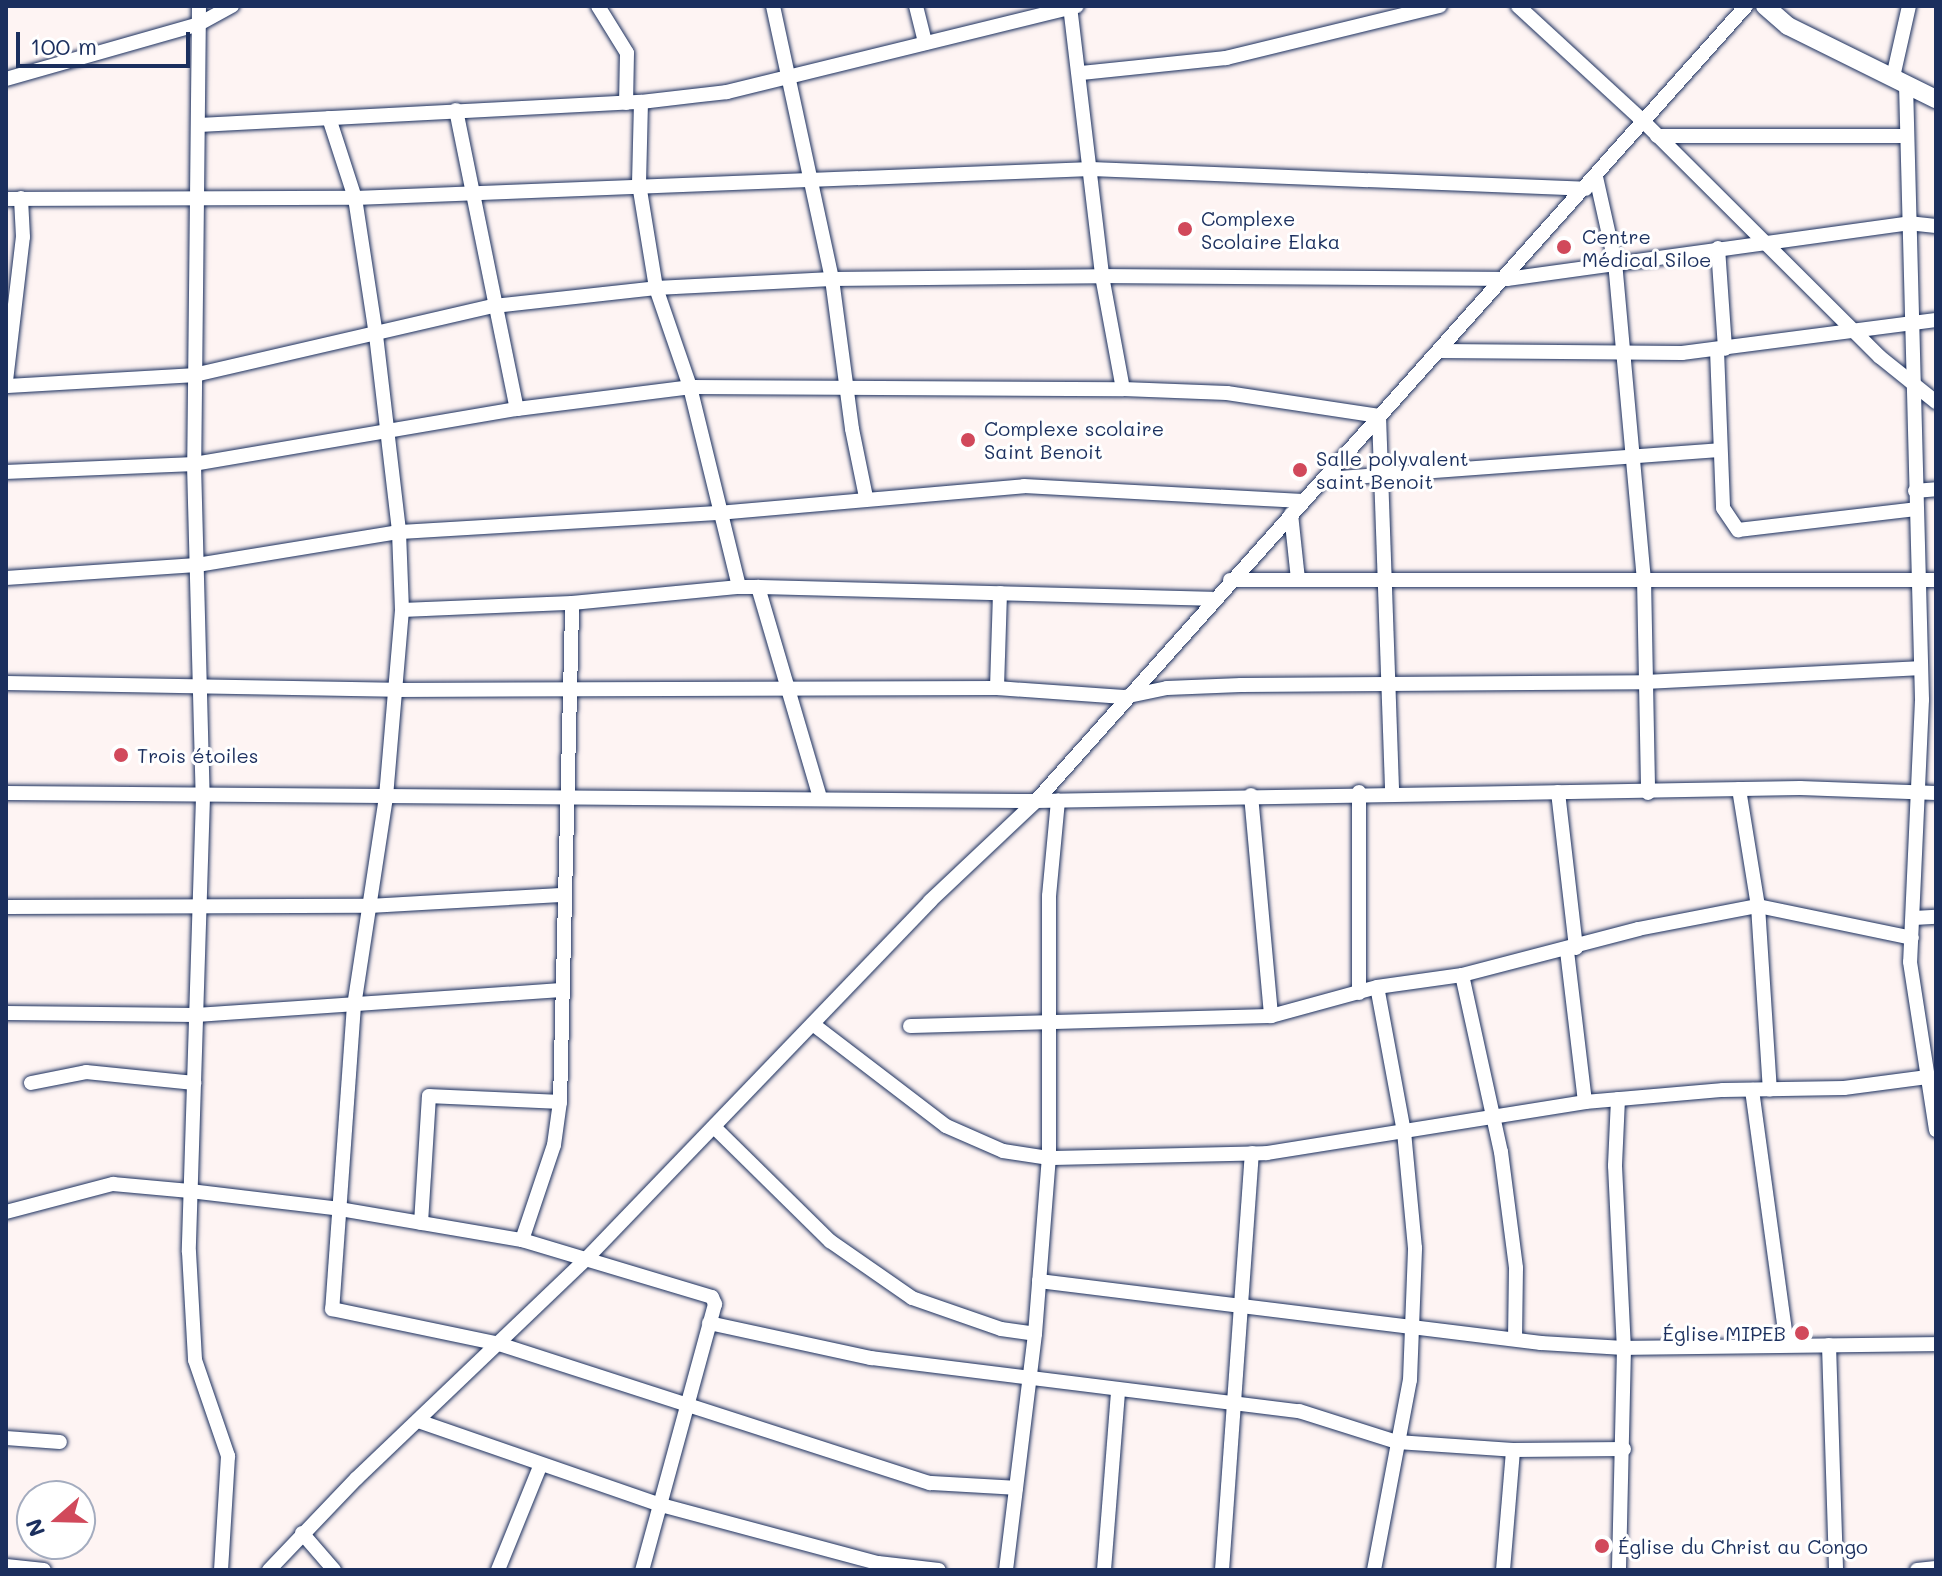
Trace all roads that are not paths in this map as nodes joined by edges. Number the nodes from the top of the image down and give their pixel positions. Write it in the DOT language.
graph roads {
  1 [pos="199,6"];
  2 [pos="232,6"];
  3 [pos="598,6"];
  4 [pos="773,6"];
  5 [pos="916,6"];
  6 [pos="1440,6"];
  7 [pos="1519,6"];
  8 [pos="1746,6"];
  9 [pos="1765,6"];
  10 [pos="1909,6"];
  11 [pos="1072,7"];
  12 [pos="199,24"];
  13 [pos="925,43"];
  14 [pos="1081,73"];
  15 [pos="787,76"];
  16 [pos="6,79"];
  17 [pos="1899,81"];
  18 [pos="1936,99"];
  19 [pos="634,102"];
  20 [pos="456,110"];
  21 [pos="329,118"];
  22 [pos="1644,122"];
  23 [pos="199,125"];
  24 [pos="1657,136"];
  25 [pos="1907,136"];
  26 [pos="1091,169"];
  27 [pos="1596,177"];
  28 [pos="810,182"];
  29 [pos="639,184"];
  30 [pos="1586,189"];
  31 [pos="474,192"];
  32 [pos="13,198"];
  33 [pos="197,198"];
  34 [pos="355,198"];
  35 [pos="1908,223"];
  36 [pos="1936,226"];
  37 [pos="1762,241"];
  38 [pos="1718,248"];
  39 [pos="1615,262"];
  40 [pos="1102,276"];
  41 [pos="832,279"];
  42 [pos="1507,279"];
  43 [pos="656,288"];
  44 [pos="494,306"];
  45 [pos="1936,320"];
  46 [pos="1913,321"];
  47 [pos="1851,329"];
  48 [pos="376,335"];
  49 [pos="1721,349"];
  50 [pos="1439,351"];
  51 [pos="1621,353"];
  52 [pos="194,375"];
  53 [pos="6,383"];
  54 [pos="1911,383"];
  55 [pos="848,384"];
  56 [pos="690,387"];
  57 [pos="1123,389"];
  58 [pos="1932,395"];
  59 [pos="517,409"];
  60 [pos="1379,416"];
  61 [pos="390,434"];
  62 [pos="1719,450"];
  63 [pos="1632,458"];
  64 [pos="194,464"];
  65 [pos="6,472"];
  66 [pos="1380,475"];
  67 [pos="1326,479"];
  68 [pos="1936,489"];
  69 [pos="1915,491"];
  70 [pos="866,497"];
  71 [pos="1303,501"];
  72 [pos="1916,509"];
  73 [pos="718,513"];
  74 [pos="1291,514"];
  75 [pos="399,532"];
  76 [pos="197,565"];
  77 [pos="6,578"];
  78 [pos="1644,578"];
  79 [pos="1298,579"];
  80 [pos="1388,579"];
  81 [pos="1230,580"];
  82 [pos="1936,580"];
  83 [pos="1918,582"];
  84 [pos="739,587"];
  85 [pos="758,587"];
  86 [pos="1000,593"];
  87 [pos="1212,599"];
  88 [pos="572,603"];
  89 [pos="402,610"];
  90 [pos="1921,668"];
  91 [pos="1647,682"];
  92 [pos="6,683"];
  93 [pos="1391,683"];
  94 [pos="571,687"];
  95 [pos="790,687"];
  96 [pos="202,688"];
  97 [pos="997,688"];
  98 [pos="394,690"];
  99 [pos="1124,697"];
  100 [pos="1929,699"];
  101 [pos="1739,789"];
  102 [pos="1392,791"];
  103 [pos="1359,792"];
  104 [pos="1558,792"];
  105 [pos="6,793"];
  106 [pos="1648,793"];
  107 [pos="1929,794"];
  108 [pos="1251,795"];
  109 [pos="203,797"];
  110 [pos="386,797"];
  111 [pos="820,797"];
  112 [pos="565,798"];
  113 [pos="1058,800"];
  114 [pos="1036,801"];
  115 [pos="561,895"];
  116 [pos="199,906"];
  117 [pos="369,906"];
  118 [pos="1758,906"];
  119 [pos="6,907"];
  120 [pos="1936,917"];
  121 [pos="1914,918"];
  122 [pos="1912,938"];
  123 [pos="1572,950"];
  124 [pos="1462,975"];
  125 [pos="1377,987"];
  126 [pos="561,990"];
  127 [pos="1359,993"];
  128 [pos="354,1005"];
  129 [pos="6,1013"];
  130 [pos="196,1015"];
  131 [pos="1271,1016"];
  132 [pos="1049,1021"];
  133 [pos="814,1025"];
  134 [pos="910,1026"];
  135 [pos="1928,1044"];
  136 [pos="1927,1077"];
  137 [pos="31,1083"];
  138 [pos="194,1083"];
  139 [pos="1752,1090"];
  140 [pos="1770,1090"];
  141 [pos="1618,1099"];
  142 [pos="560,1102"];
  143 [pos="1585,1102"];
  144 [pos="1494,1118"];
  145 [pos="714,1127"];
  146 [pos="1936,1130"];
  147 [pos="1404,1132"];
  148 [pos="1252,1153"];
  149 [pos="1049,1158"];
  150 [pos="190,1191"];
  151 [pos="340,1209"];
  152 [pos="6,1212"];
  153 [pos="421,1223"];
  154 [pos="522,1240"];
  155 [pos="585,1260"];
  156 [pos="1039,1281"];
  157 [pos="1239,1306"];
  158 [pos="709,1323"];
  159 [pos="1413,1327"];
  160 [pos="1035,1334"];
  161 [pos="1515,1339"];
  162 [pos="499,1344"];
  163 [pos="1936,1344"];
  164 [pos="1787,1345"];
  165 [pos="1829,1345"];
  166 [pos="1624,1348"];
  167 [pos="1029,1381"];
  168 [pos="1118,1391"];
  169 [pos="687,1403"];
  170 [pos="1232,1404"];
  171 [pos="418,1421"];
  172 [pos="6,1438"];
  173 [pos="60,1442"];
  174 [pos="1397,1442"];
  175 [pos="1624,1449"];
  176 [pos="1513,1450"];
  177 [pos="541,1464"];
  178 [pos="1016,1488"];
  179 [pos="661,1505"];
  180 [pos="302,1533"];
  181 [pos="6,1566"];
  182 [pos="877,1567"];
  183 [pos="1936,1568"];
  184 [pos="44,1570"];
  185 [pos="221,1570"];
  186 [pos="269,1570"];
  187 [pos="334,1570"];
  188 [pos="498,1570"];
  189 [pos="642,1570"];
  190 [pos="939,1570"];
  191 [pos="1006,1570"];
  192 [pos="1104,1570"];
  193 [pos="1222,1570"];
  194 [pos="1374,1570"];
  195 [pos="1503,1570"];
  196 [pos="1619,1570"];
  197 [pos="1836,1570"];
  198 [pos="1917,1570"];
  1 -- 12 [label="street"];
  2 -- 12 [label="street"];
  3 -- 19 [label="street"];
  4 -- 15 [label="street"];
  5 -- 13 [label="street"];
  6 -- 14 [label="street"];
  7 -- 22 [label="street"];
  8 -- 22 [label="street"];
  9 -- 17 [label="main road"];
  10 -- 17 [label="street"];
  11 -- 13 [label="street"];
  11 -- 14 [label="street"];
  12 -- 16 [label="street"];
  12 -- 23 [label="street"];
  13 -- 15 [label="street"];
  14 -- 26 [label="street"];
  15 -- 19 [label="street"];
  15 -- 28 [label="street"];
  17 -- 18 [label="main road"];
  17 -- 25 [label="street"];
  19 -- 20 [label="street"];
  19 -- 29 [label="street"];
  20 -- 21 [label="street"];
  20 -- 31 [label="street"];
  21 -- 23 [label="street"];
  21 -- 34 [label="street"];
  22 -- 24 [label="street"];
  22 -- 27 [label="street"];
  23 -- 33 [label="street"];
  24 -- 25 [label="street"];
  24 -- 37 [label="street"];
  25 -- 35 [label="street"];
  26 -- 28 [label="street"];
  26 -- 30 [label="street"];
  26 -- 40 [label="street"];
  27 -- 30 [label="street"];
  27 -- 39 [label="street"];
  28 -- 29 [label="street"];
  28 -- 41 [label="street"];
  29 -- 31 [label="street"];
  29 -- 43 [label="street"];
  30 -- 42 [label="street"];
  31 -- 34 [label="street"];
  31 -- 44 [label="street"];
  32 -- 33 [label="street"];
  32 -- 53 [label="street"];
  33 -- 34 [label="street"];
  33 -- 52 [label="street"];
  34 -- 48 [label="street"];
  35 -- 36 [label="street"];
  35 -- 37 [label="street"];
  35 -- 46 [label="street"];
  37 -- 38 [label="street"];
  37 -- 47 [label="street"];
  38 -- 39 [label="street"];
  38 -- 49 [label="street"];
  39 -- 42 [label="street"];
  39 -- 51 [label="street"];
  40 -- 41 [label="street"];
  40 -- 42 [label="street"];
  40 -- 57 [label="street"];
  41 -- 43 [label="street"];
  41 -- 55 [label="street"];
  42 -- 50 [label="street"];
  43 -- 44 [label="street"];
  43 -- 56 [label="street"];
  44 -- 48 [label="street"];
  44 -- 59 [label="street"];
  45 -- 46 [label="street"];
  46 -- 47 [label="street"];
  46 -- 54 [label="street"];
  47 -- 49 [label="street"];
  47 -- 54 [label="street"];
  48 -- 52 [label="street"];
  48 -- 61 [label="street"];
  49 -- 51 [label="street"];
  49 -- 62 [label="street"];
  50 -- 51 [label="street"];
  50 -- 60 [label="street"];
  51 -- 63 [label="street"];
  52 -- 53 [label="street"];
  52 -- 64 [label="street"];
  54 -- 58 [label="street"];
  54 -- 69 [label="street"];
  55 -- 56 [label="street"];
  55 -- 57 [label="street"];
  55 -- 70 [label="street"];
  56 -- 59 [label="street"];
  56 -- 73 [label="street"];
  57 -- 60 [label="street"];
  59 -- 61 [label="street"];
  60 -- 66 [label="street"];
  60 -- 67 [label="street"];
  61 -- 64 [label="street"];
  61 -- 75 [label="street"];
  62 -- 63 [label="street"];
  62 -- 72 [label="street"];
  63 -- 66 [label="street"];
  63 -- 78 [label="street"];
  64 -- 65 [label="street"];
  64 -- 76 [label="street"];
  66 -- 67 [label="street"];
  66 -- 80 [label="street"];
  67 -- 71 [label="street"];
  68 -- 69 [label="street"];
  69 -- 72 [label="street"];
  70 -- 71 [label="street"];
  70 -- 73 [label="street"];
  71 -- 74 [label="street"];
  72 -- 83 [label="street"];
  73 -- 75 [label="street"];
  73 -- 84 [label="street"];
  74 -- 79 [label="street"];
  74 -- 81 [label="street"];
  75 -- 76 [label="street"];
  75 -- 89 [label="street"];
  76 -- 77 [label="street"];
  76 -- 96 [label="street"];
  78 -- 80 [label="street"];
  78 -- 83 [label="street"];
  78 -- 91 [label="street"];
  79 -- 80 [label="street"];
  79 -- 81 [label="street"];
  80 -- 93 [label="street"];
  81 -- 87 [label="street"];
  82 -- 83 [label="street"];
  83 -- 90 [label="street"];
  84 -- 85 [label="street"];
  84 -- 88 [label="street"];
  85 -- 86 [label="street"];
  85 -- 95 [label="street"];
  86 -- 87 [label="street"];
  86 -- 97 [label="street"];
  87 -- 99 [label="street"];
  88 -- 89 [label="street"];
  88 -- 94 [label="street"];
  89 -- 98 [label="street"];
  90 -- 91 [label="street"];
  90 -- 100 [label="street"];
  91 -- 93 [label="street"];
  91 -- 106 [label="street"];
  92 -- 96 [label="street"];
  93 -- 99 [label="street"];
  93 -- 102 [label="street"];
  94 -- 95 [label="street"];
  94 -- 98 [label="street"];
  94 -- 112 [label="street"];
  95 -- 97 [label="street"];
  95 -- 111 [label="street"];
  96 -- 98 [label="street"];
  96 -- 109 [label="street"];
  97 -- 99 [label="street"];
  98 -- 110 [label="street"];
  99 -- 114 [label="street"];
  100 -- 107 [label="street"];
  101 -- 106 [label="street"];
  101 -- 107 [label="street"];
  101 -- 118 [label="street"];
  102 -- 103 [label="street"];
  102 -- 104 [label="street"];
  103 -- 108 [label="street"];
  103 -- 127 [label="street"];
  104 -- 106 [label="street"];
  104 -- 123 [label="street"];
  105 -- 109 [label="street"];
  107 -- 121 [label="street"];
  108 -- 113 [label="street"];
  108 -- 131 [label="street"];
  109 -- 110 [label="street"];
  109 -- 116 [label="street"];
  110 -- 112 [label="street"];
  110 -- 117 [label="street"];
  111 -- 112 [label="street"];
  111 -- 114 [label="street"];
  112 -- 115 [label="street"];
  113 -- 114 [label="street"];
  113 -- 132 [label="street"];
  114 -- 133 [label="street"];
  115 -- 117 [label="street"];
  115 -- 126 [label="street"];
  116 -- 117 [label="street"];
  116 -- 119 [label="street"];
  116 -- 130 [label="street"];
  117 -- 128 [label="street"];
  118 -- 122 [label="street"];
  118 -- 123 [label="street"];
  118 -- 140 [label="street"];
  120 -- 121 [label="street"];
  121 -- 122 [label="street"];
  122 -- 135 [label="street"];
  123 -- 124 [label="street"];
  123 -- 143 [label="street"];
  124 -- 125 [label="street"];
  124 -- 144 [label="street"];
  125 -- 127 [label="street"];
  125 -- 147 [label="street"];
  126 -- 128 [label="street"];
  126 -- 142 [label="street"];
  127 -- 131 [label="street"];
  128 -- 130 [label="street"];
  128 -- 151 [label="street"];
  129 -- 130 [label="street"];
  130 -- 138 [label="street"];
  131 -- 132 [label="street"];
  132 -- 134 [label="street"];
  132 -- 149 [label="street"];
  133 -- 145 [label="street"];
  133 -- 149 [label="street"];
  135 -- 136 [label="street"];
  136 -- 140 [label="street"];
  136 -- 146 [label="street"];
  137 -- 138 [label="street"];
  138 -- 150 [label="street"];
  139 -- 140 [label="street"];
  139 -- 141 [label="street"];
  139 -- 164 [label="street"];
  141 -- 143 [label="street"];
  141 -- 166 [label="street"];
  142 -- 153 [label="street"];
  142 -- 154 [label="street"];
  143 -- 144 [label="street"];
  144 -- 147 [label="street"];
  144 -- 161 [label="street"];
  145 -- 155 [label="street"];
  145 -- 160 [label="street"];
  147 -- 148 [label="street"];
  147 -- 159 [label="street"];
  148 -- 149 [label="street"];
  148 -- 157 [label="street"];
  149 -- 156 [label="street"];
  150 -- 151 [label="street"];
  150 -- 152 [label="street"];
  150 -- 185 [label="street"];
  151 -- 153 [label="street"];
  151 -- 162 [label="street"];
  153 -- 154 [label="street"];
  154 -- 155 [label="street"];
  155 -- 158 [label="street"];
  155 -- 162 [label="street"];
  156 -- 157 [label="street"];
  156 -- 160 [label="street"];
  157 -- 159 [label="street"];
  157 -- 170 [label="street"];
  158 -- 167 [label="street"];
  158 -- 169 [label="street"];
  159 -- 161 [label="street"];
  159 -- 174 [label="street"];
  160 -- 167 [label="street"];
  161 -- 166 [label="street"];
  162 -- 169 [label="street"];
  162 -- 171 [label="street"];
  163 -- 165 [label="street"];
  164 -- 165 [label="street"];
  164 -- 166 [label="street"];
  165 -- 197 [label="street"];
  166 -- 175 [label="street"];
  167 -- 168 [label="street"];
  167 -- 178 [label="street"];
  168 -- 170 [label="street"];
  168 -- 192 [label="street"];
  169 -- 178 [label="street"];
  169 -- 179 [label="street"];
  170 -- 174 [label="street"];
  170 -- 193 [label="street"];
  171 -- 177 [label="street"];
  171 -- 180 [label="street"];
  172 -- 173 [label="street"];
  174 -- 176 [label="street"];
  174 -- 194 [label="street"];
  175 -- 176 [label="street"];
  175 -- 196 [label="street"];
  176 -- 195 [label="street"];
  177 -- 179 [label="street"];
  177 -- 188 [label="street"];
  178 -- 191 [label="street"];
  179 -- 182 [label="street"];
  179 -- 189 [label="street"];
  180 -- 186 [label="street"];
  180 -- 187 [label="street"];
  181 -- 184 [label="street"];
  182 -- 190 [label="street"];
  183 -- 198 [label="street"];
}
